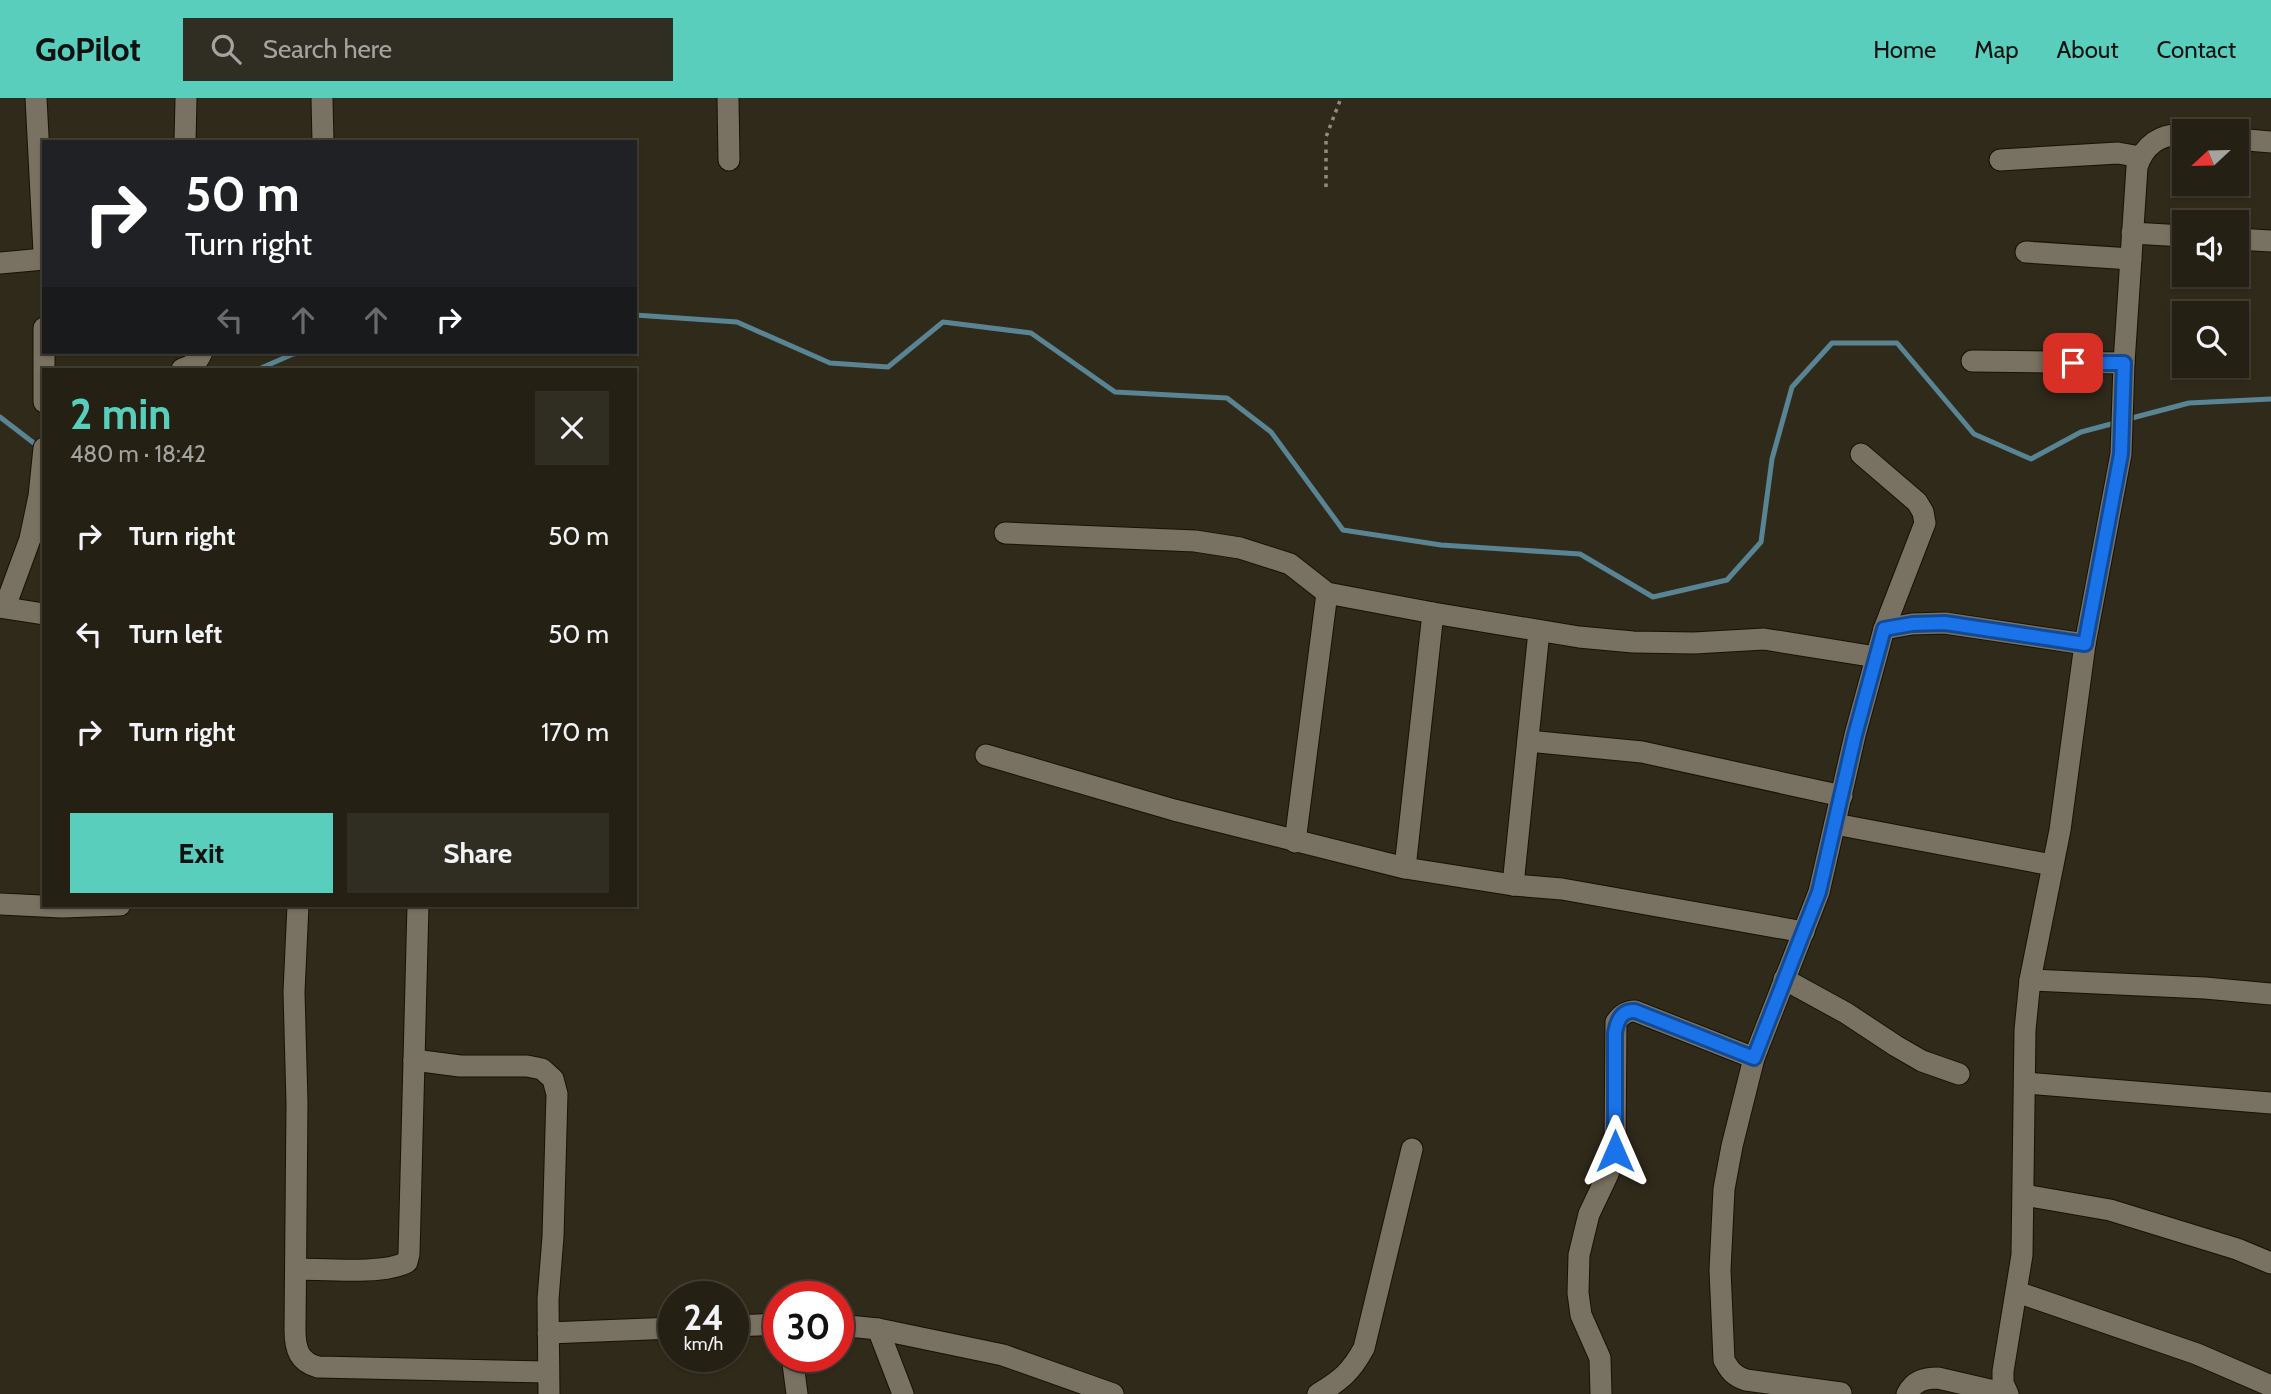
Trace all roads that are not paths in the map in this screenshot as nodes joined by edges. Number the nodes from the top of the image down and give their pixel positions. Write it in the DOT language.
graph roads {
  1 [pos="36,98"];
  2 [pos="186,98"];
  3 [pos="321,98"];
  4 [pos="728,98"];
  5 [pos="2172,135"];
  6 [pos="186,140"];
  7 [pos="323,140"];
  8 [pos="2249,140"];
  9 [pos="2271,142"];
  10 [pos="2141,155"];
  11 [pos="729,160"];
  12 [pos="2000,160"];
  13 [pos="42,214"];
  14 [pos="2132,233"];
  15 [pos="2172,235"];
  16 [pos="2249,239"];
  17 [pos="2271,240"];
  18 [pos="2025,253"];
  19 [pos="42,259"];
  20 [pos="2131,259"];
  21 [pos="0,263"];
  22 [pos="201,354"];
  23 [pos="1972,361"];
  24 [pos="2124,363"];
  25 [pos="186,368"];
  26 [pos="1861,454"];
  27 [pos="42,467"];
  28 [pos="1004,533"];
  29 [pos="1327,593"];
  30 [pos="2,607"];
  31 [pos="1433,613"];
  32 [pos="42,614"];
  33 [pos="1884,629"];
  34 [pos="1539,631"];
  35 [pos="2085,644"];
  36 [pos="1876,657"];
  37 [pos="1528,741"];
  38 [pos="986,755"];
  39 [pos="1842,796"];
  40 [pos="1835,824"];
  41 [pos="1295,842"];
  42 [pos="2052,865"];
  43 [pos="1405,868"];
  44 [pos="1513,885"];
  45 [pos="0,904"];
  46 [pos="42,905"];
  47 [pos="298,907"];
  48 [pos="418,907"];
  49 [pos="1804,932"];
  50 [pos="1784,979"];
  51 [pos="2030,980"];
  52 [pos="2271,994"];
  53 [pos="1754,1058"];
  54 [pos="414,1060"];
  55 [pos="1959,1074"];
  56 [pos="2025,1083"];
  57 [pos="2271,1103"];
  58 [pos="1412,1149"];
  59 [pos="2024,1195"];
  60 [pos="2271,1263"];
  61 [pos="296,1269"];
  62 [pos="2017,1292"];
  63 [pos="854,1327"];
  64 [pos="658,1329"];
  65 [pos="878,1329"];
  66 [pos="548,1333"];
  67 [pos="548,1372"];
  68 [pos="794,1372"];
  69 [pos="2271,1386"];
  70 [pos="1108,1393"];
  71 [pos="1841,1393"];
  72 [pos="549,1394"];
  73 [pos="797,1394"];
  74 [pos="903,1394"];
  75 [pos="1318,1394"];
  76 [pos="1601,1394"];
  77 [pos="1907,1394"];
  78 [pos="2007,1394"];
  1 -- 13 [label="street"];
  2 -- 6 [label="street"];
  3 -- 7 [label="street"];
  4 -- 11 [label="street"];
  5 -- 10 [label="street"];
  8 -- 9 [label="street"];
  10 -- 12 [label="street"];
  10 -- 14 [label="street"];
  14 -- 15 [label="street"];
  14 -- 20 [label="street"];
  16 -- 17 [label="street"];
  18 -- 20 [label="street"];
  19 -- 21 [label="street"];
  20 -- 24 [label="street"];
  22 -- 25 [label="street"];
  23 -- 24 [label="street"];
  24 -- 35 [label="street"];
  26 -- 33 [label="street"];
  27 -- 30 [label="street"];
  28 -- 29 [label="street"];
  29 -- 31 [label="street"];
  29 -- 41 [label="street"];
  30 -- 32 [label="street"];
  31 -- 34 [label="street"];
  31 -- 43 [label="street"];
  33 -- 35 [label="street"];
  33 -- 36 [label="street"];
  34 -- 36 [label="street"];
  34 -- 37 [label="street"];
  35 -- 42 [label="street"];
  36 -- 39 [label="street"];
  37 -- 39 [label="street"];
  37 -- 44 [label="street"];
  38 -- 41 [label="street"];
  39 -- 40 [label="street"];
  40 -- 42 [label="street"];
  40 -- 49 [label="street"];
  41 -- 43 [label="street"];
  42 -- 51 [label="street"];
  43 -- 44 [label="street"];
  44 -- 49 [label="street"];
  45 -- 46 [label="street"];
  47 -- 61 [label="street"];
  48 -- 54 [label="street"];
  49 -- 50 [label="street"];
  50 -- 53 [label="street"];
  50 -- 55 [label="street"];
  51 -- 52 [label="street"];
  51 -- 56 [label="street"];
  53 -- 71 [label="street"];
  53 -- 76 [label="street"];
  54 -- 61 [label="street"];
  54 -- 66 [label="street"];
  56 -- 57 [label="street"];
  56 -- 59 [label="street"];
  58 -- 75 [label="street"];
  59 -- 60 [label="street"];
  59 -- 62 [label="street"];
  61 -- 67 [label="street"];
  62 -- 69 [label="street"];
  62 -- 78 [label="street"];
  63 -- 65 [label="street"];
  64 -- 66 [label="street"];
  65 -- 70 [label="street"];
  65 -- 74 [label="street"];
  66 -- 67 [label="street"];
  67 -- 72 [label="street"];
  68 -- 73 [label="street"];
  77 -- 78 [label="street"];
}
